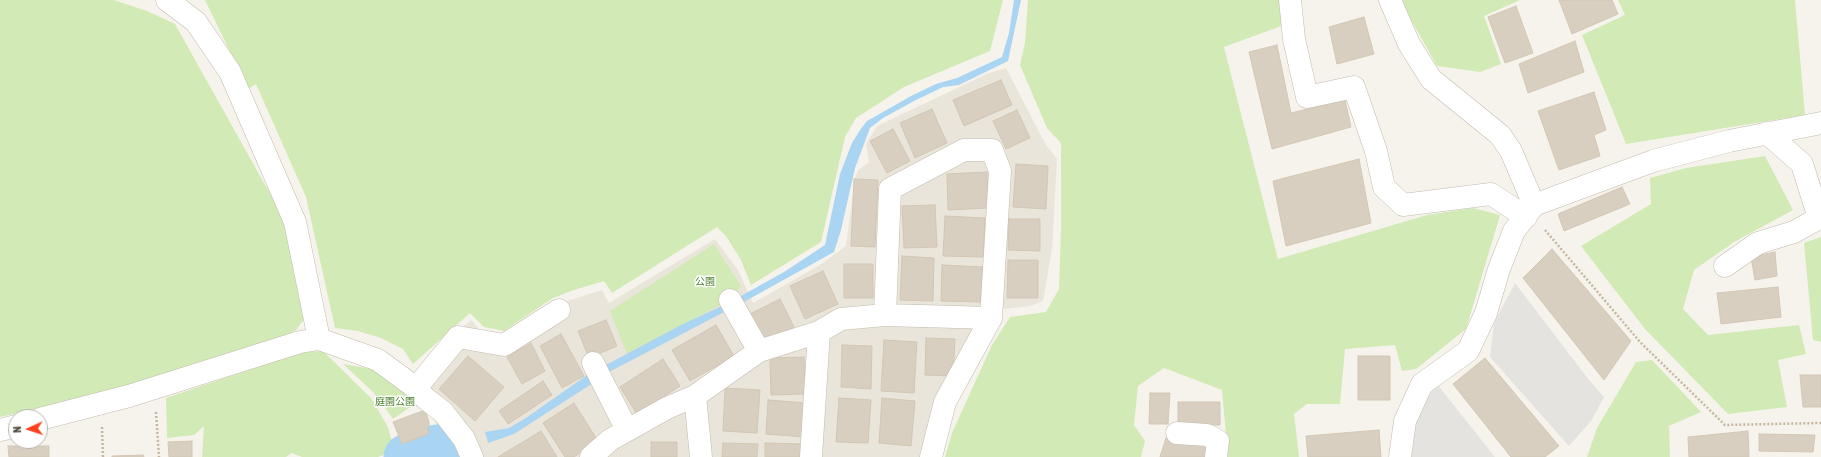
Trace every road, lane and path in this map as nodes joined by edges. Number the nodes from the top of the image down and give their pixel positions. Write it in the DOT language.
graph roads {
  1 [pos="167,0"];
  2 [pos="1290,0"];
  3 [pos="1390,0"];
  4 [pos="1821,123"];
  5 [pos="1767,133"];
  6 [pos="1530,211"];
  7 [pos="1545,230"];
  8 [pos="1725,266"];
  9 [pos="733,305"];
  10 [pos="559,310"];
  11 [pos="885,315"];
  12 [pos="991,318"];
  13 [pos="819,332"];
  14 [pos="319,339"];
  15 [pos="759,350"];
  16 [pos="593,363"];
  17 [pos="155,388"];
  18 [pos="416,388"];
  19 [pos="695,396"];
  20 [pos="48,417"];
  21 [pos="1821,423"];
  22 [pos="627,430"];
  23 [pos="1177,433"];
  24 [pos="159,457"];
  25 [pos="472,457"];
  26 [pos="591,457"];
  27 [pos="701,457"];
  28 [pos="811,457"];
  29 [pos="931,457"];
  30 [pos="1216,457"];
  31 [pos="1400,457"];
  1 -- 14 [label="street"];
  2 -- 6 [label="street"];
  3 -- 6 [label="street"];
  4 -- 5 [label="street"];
  5 -- 6 [label="street"];
  5 -- 8 [label="street"];
  6 -- 31 [label="street"];
  7 -- 21 [label="path"];
  9 -- 15 [label="street"];
  10 -- 18 [label="street"];
  11 -- 12 [label="street"];
  11 -- 12 [label="street"];
  11 -- 13 [label="street"];
  12 -- 29 [label="street"];
  13 -- 15 [label="street"];
  13 -- 28 [label="street"];
  14 -- 17 [label="street"];
  14 -- 18 [label="street"];
  15 -- 19 [label="street"];
  16 -- 22 [label="street"];
  17 -- 20 [label="street"];
  17 -- 24 [label="path"];
  18 -- 25 [label="street"];
  19 -- 22 [label="street"];
  19 -- 27 [label="street"];
  22 -- 26 [label="street"];
  23 -- 30 [label="street"];
}
